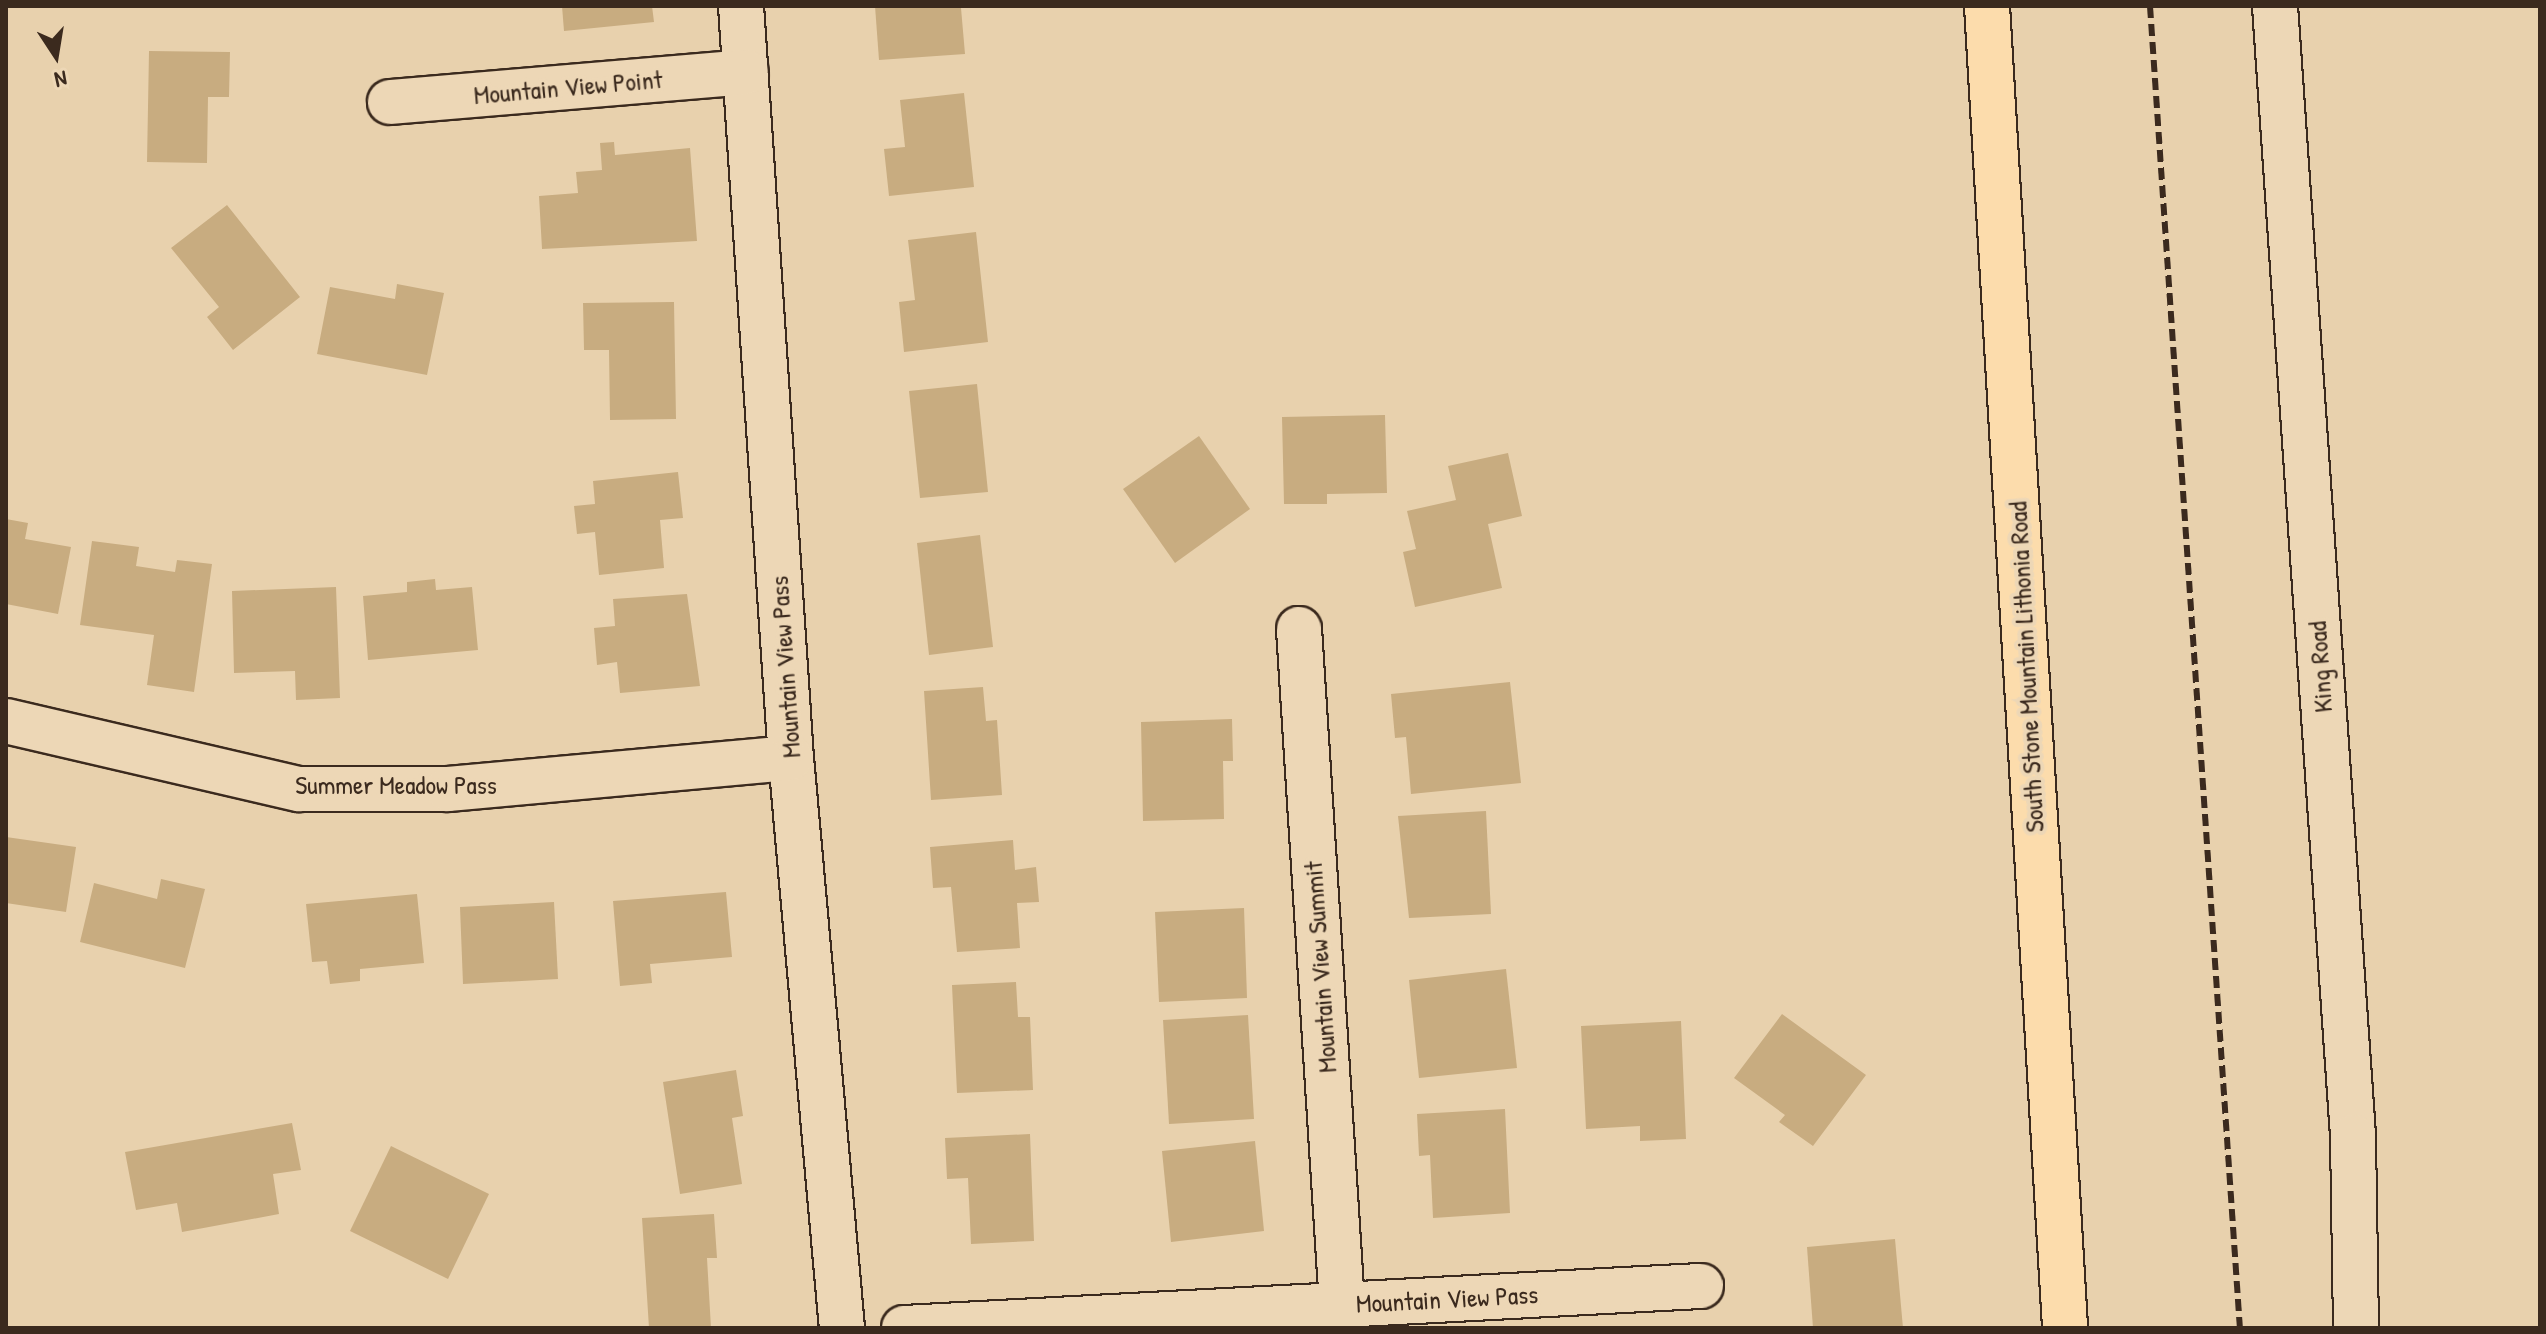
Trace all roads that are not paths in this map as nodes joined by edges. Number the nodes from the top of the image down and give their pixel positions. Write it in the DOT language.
graph roads {
  1 [pos="741,6"];
  2 [pos="1987,6"];
  3 [pos="2275,6"];
  4 [pos="746,72"];
  5 [pos="390,102"];
  6 [pos="1299,629"];
  7 [pos="6,721"];
  8 [pos="791,758"];
  9 [pos="1701,1286"];
  10 [pos="1342,1305"];
  11 [pos="842,1328"];
  12 [pos="904,1328"];
  13 [pos="2065,1328"];
  14 [pos="2356,1328"];
  1 -- 4 [label="street, Mountain View Pass"];
  2 -- 13 [label="main road, South Stone Mountain Lithonia Road"];
  3 -- 14 [label="street, King Road"];
  4 -- 5 [label="street, Mountain View Point"];
  4 -- 8 [label="street, Mountain View Pass"];
  6 -- 10 [label="street, Mountain View Summit"];
  7 -- 8 [label="street, Summer Meadow Pass"];
  8 -- 11 [label="street, Mountain View Pass"];
  9 -- 10 [label="street, Mountain View Pass"];
  10 -- 12 [label="street, Mountain View Pass"];
}
